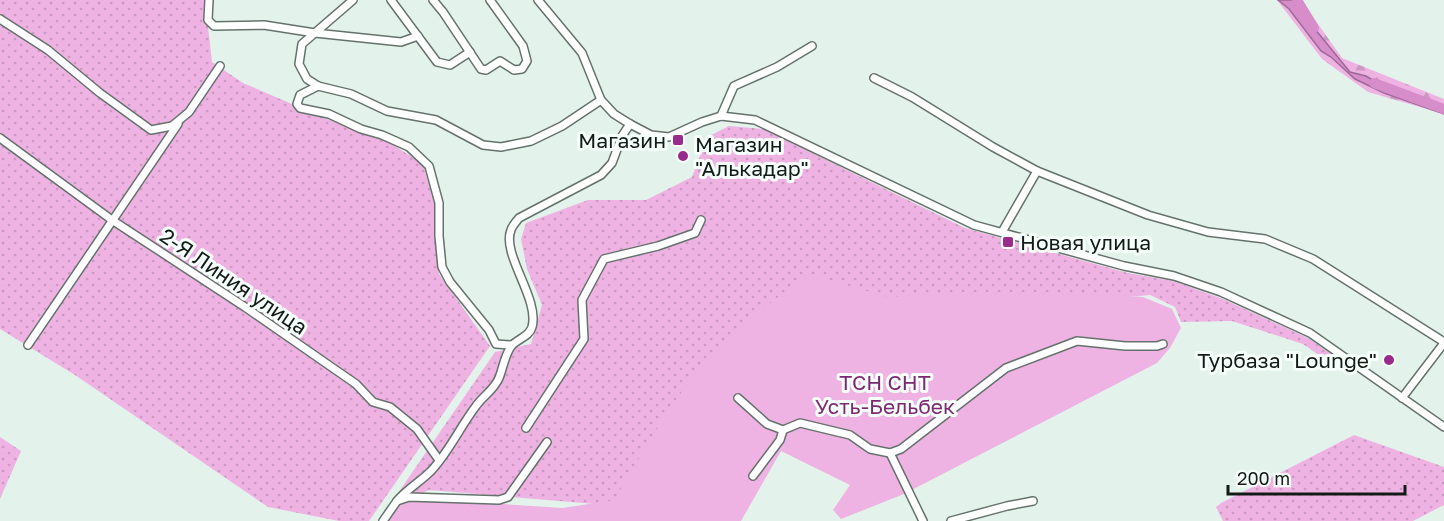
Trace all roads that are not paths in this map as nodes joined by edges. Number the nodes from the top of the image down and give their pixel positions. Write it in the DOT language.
graph roads {
  1 [pos="208,0"];
  2 [pos="353,0"];
  3 [pos="391,0"];
  4 [pos="433,0"];
  5 [pos="490,0"];
  6 [pos="538,0"];
  7 [pos="0,19"];
  8 [pos="315,33"];
  9 [pos="418,36"];
  10 [pos="812,45"];
  11 [pos="470,52"];
  12 [pos="220,66"];
  13 [pos="874,78"];
  14 [pos="318,86"];
  15 [pos="601,100"];
  16 [pos="721,116"];
  17 [pos="179,122"];
  18 [pos="630,124"];
  19 [pos="0,138"];
  20 [pos="1037,171"];
  21 [pos="112,220"];
  22 [pos="701,220"];
  23 [pos="1002,232"];
  24 [pos="1444,343"];
  25 [pos="1163,344"];
  26 [pos="28,345"];
  27 [pos="511,345"];
  28 [pos="738,398"];
  29 [pos="1402,398"];
  30 [pos="1444,427"];
  31 [pos="526,428"];
  32 [pos="783,430"];
  33 [pos="547,442"];
  34 [pos="890,453"];
  35 [pos="439,460"];
  36 [pos="753,476"];
  37 [pos="397,501"];
  38 [pos="1033,501"];
  39 [pos="978,518"];
  40 [pos="383,521"];
  41 [pos="923,521"];
  42 [pos="951,521"];
  1 -- 8 [label="street"];
  2 -- 8 [label="street"];
  3 -- 9 [label="street"];
  4 -- 11 [label="street"];
  5 -- 11 [label="street"];
  6 -- 15 [label="street"];
  7 -- 17 [label="street"];
  8 -- 9 [label="street"];
  8 -- 14 [label="street"];
  9 -- 11 [label="street"];
  10 -- 16 [label="street"];
  12 -- 17 [label="street"];
  13 -- 20 [label="street"];
  14 -- 15 [label="street"];
  14 -- 27 [label="street"];
  15 -- 18 [label="street"];
  16 -- 18 [label="street"];
  16 -- 23 [label="street"];
  17 -- 21 [label="street"];
  18 -- 27 [label="street"];
  19 -- 21 [label="street, 2-Я Линия улица"];
  20 -- 23 [label="street"];
  20 -- 24 [label="street"];
  21 -- 26 [label="street"];
  21 -- 35 [label="street, 2-Я Линия улица"];
  22 -- 31 [label="street"];
  23 -- 29 [label="street"];
  24 -- 29 [label="street"];
  25 -- 34 [label="street"];
  27 -- 35 [label="street"];
  28 -- 32 [label="street"];
  29 -- 30 [label="street"];
  32 -- 34 [label="street"];
  32 -- 36 [label="street"];
  33 -- 37 [label="street"];
  34 -- 41 [label="street"];
  35 -- 37 [label="street"];
  37 -- 40 [label="street"];
  38 -- 39 [label="street"];
  39 -- 42 [label="street"];
}
